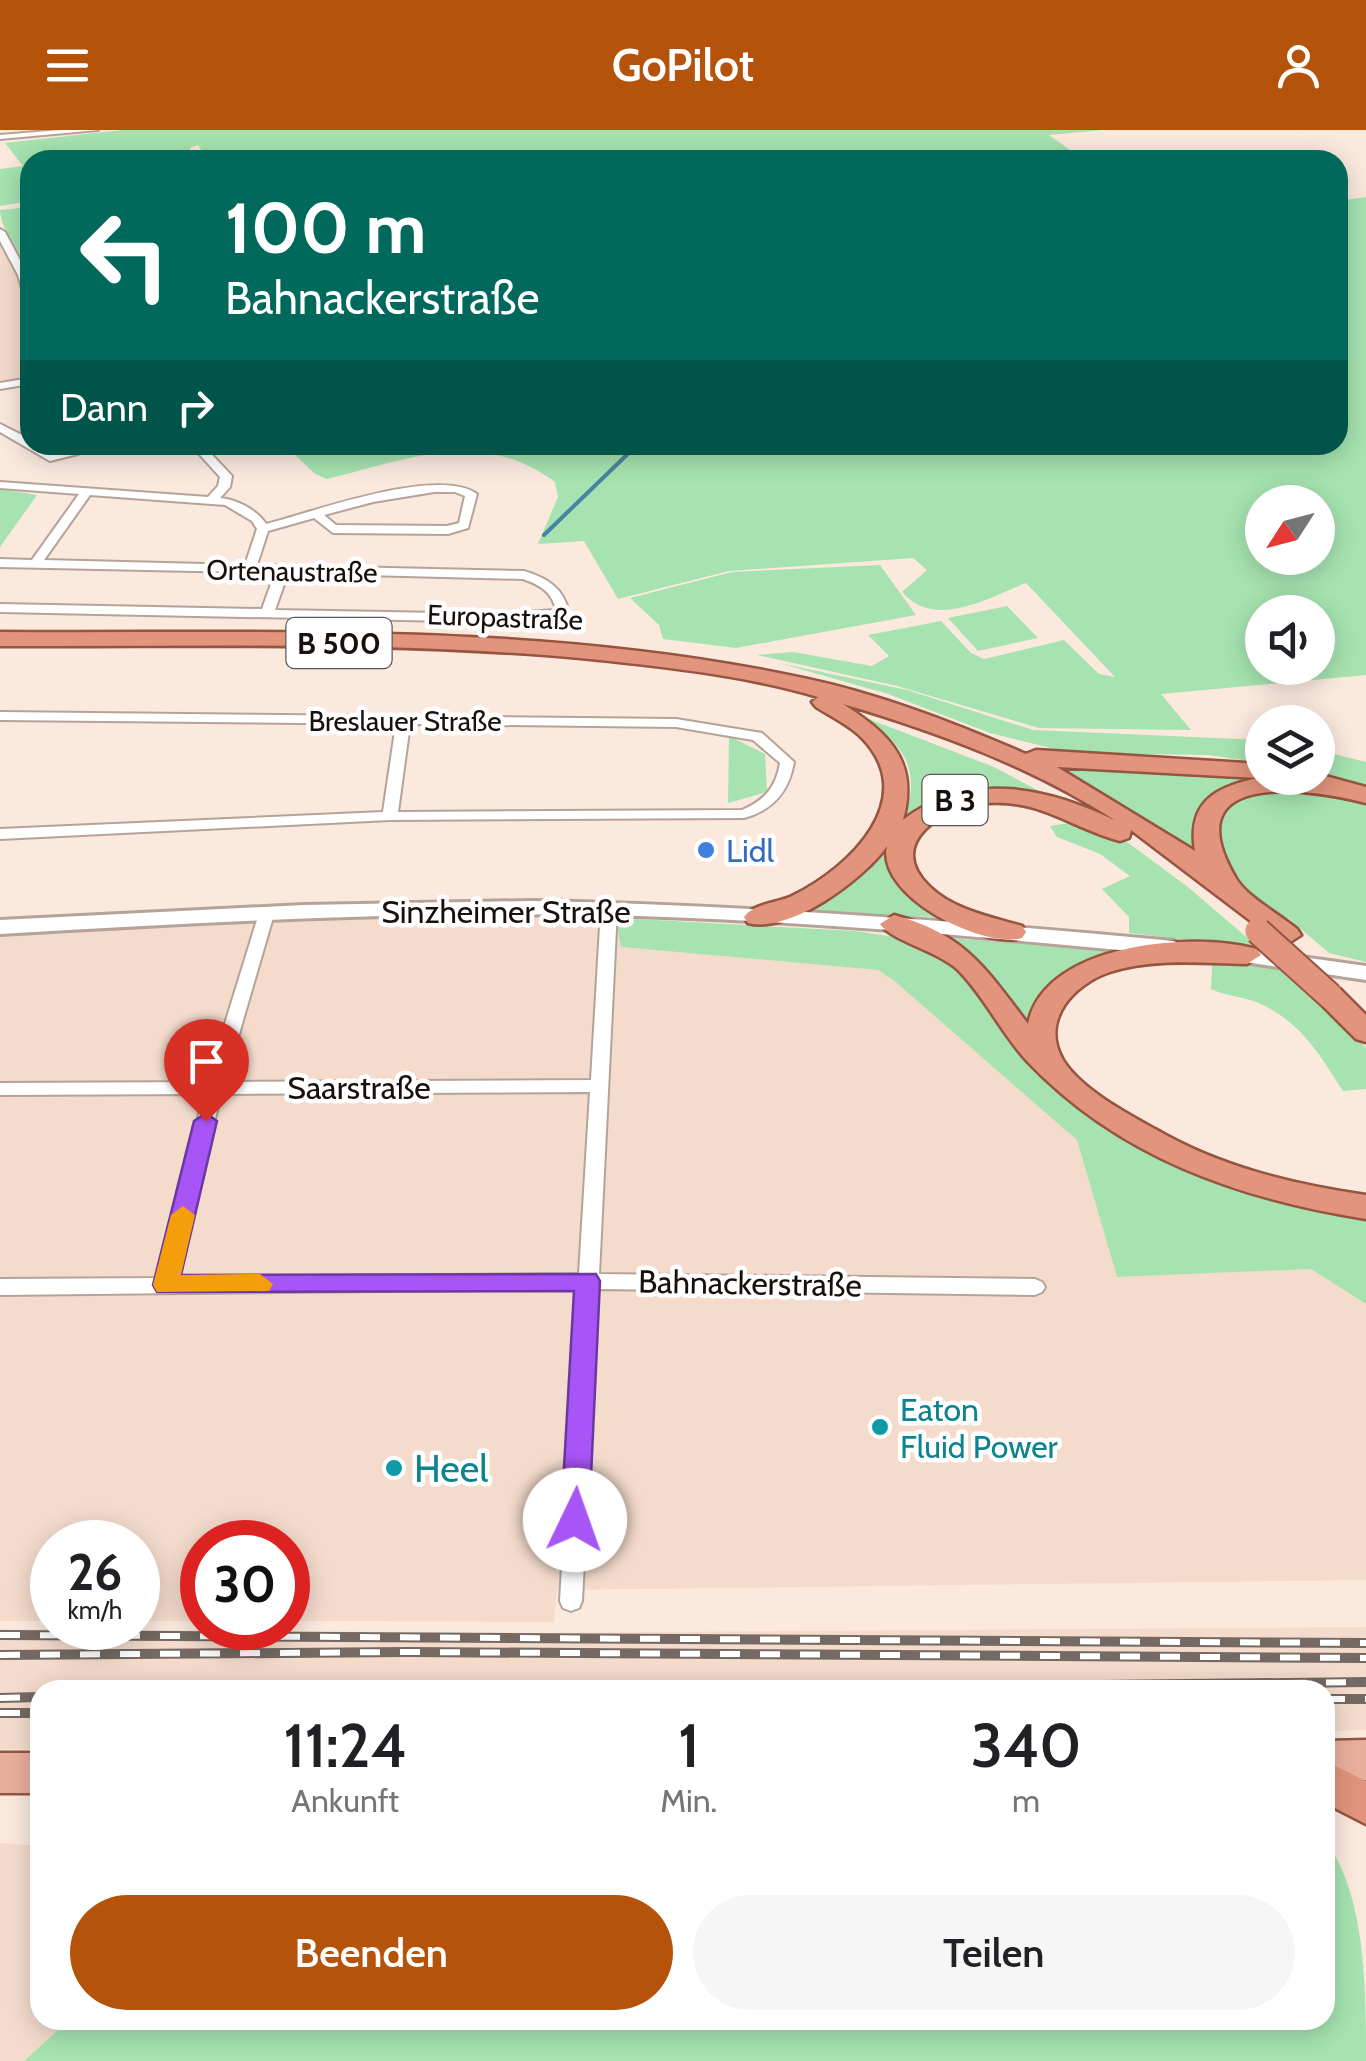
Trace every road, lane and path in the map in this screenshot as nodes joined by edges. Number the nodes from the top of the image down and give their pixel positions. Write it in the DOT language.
graph roads {
  1 [pos="94,130"];
  2 [pos="68,131"];
  3 [pos="2,134"];
  4 [pos="0,232"];
  5 [pos="20,269"];
  6 [pos="207,455"];
  7 [pos="0,485"];
  8 [pos="87,491"];
  9 [pos="213,498"];
  10 [pos="317,515"];
  11 [pos="263,529"];
  12 [pos="0,563"];
  13 [pos="35,565"];
  14 [pos="249,571"];
  15 [pos="282,572"];
  16 [pos="0,608"];
  17 [pos="267,613"];
  18 [pos="0,639"];
  19 [pos="0,648"];
  20 [pos="824,702"];
  21 [pos="0,716"];
  22 [pos="403,722"];
  23 [pos="994,747"];
  24 [pos="1245,769"];
  25 [pos="1335,787"];
  26 [pos="1245,788"];
  27 [pos="1366,796"];
  28 [pos="390,816"];
  29 [pos="0,834"];
  30 [pos="1170,862"];
  31 [pos="1239,896"];
  32 [pos="609,909"];
  33 [pos="266,914"];
  34 [pos="758,917"];
  35 [pos="894,924"];
  36 [pos="0,927"];
  37 [pos="1012,932"];
  38 [pos="1252,943"];
  39 [pos="1354,993"];
  40 [pos="1366,1032"];
  41 [pos="1053,1070"];
  42 [pos="599,1086"];
  43 [pos="214,1088"];
  44 [pos="0,1090"];
  45 [pos="1366,1181"];
  46 [pos="1288,1192"];
  47 [pos="1366,1207"];
  48 [pos="587,1281"];
  49 [pos="166,1285"];
  50 [pos="1035,1286"];
  51 [pos="0,1288"];
  52 [pos="571,1601"];
  53 [pos="1335,1760"];
  54 [pos="1366,1760"];
  55 [pos="0,1773"];
  56 [pos="30,1773"];
  57 [pos="1335,1786"];
  58 [pos="1366,1803"];
  1 -- 2 [label="street"];
  2 -- 3 [label="street"];
  4 -- 5 [label="street"];
  6 -- 9 [label="street"];
  7 -- 8 [label="street"];
  8 -- 9 [label="street"];
  8 -- 13 [label="street"];
  9 -- 11 [label="street"];
  10 -- 10 [label="street"];
  10 -- 11 [label="street"];
  11 -- 14 [label="street"];
  12 -- 13 [label="street, Ortenaustraße"];
  13 -- 14 [label="street, Ortenaustraße"];
  14 -- 15 [label="street, Ortenaustraße"];
  15 -- 17 [label="street"];
  15 -- 17 [label="street, Ortenaustraße"];
  16 -- 17 [label="street"];
  18 -- 23 [label="highway, Europastraße / B 500"];
  19 -- 20 [label="highway, Europastraße / B 500"];
  20 -- 30 [label="highway, B 500"];
  20 -- 34 [label="highway"];
  21 -- 22 [label="street, Breslauer Straße"];
  22 -- 28 [label="street"];
  22 -- 28 [label="street, Breslauer Straße"];
  23 -- 24 [label="highway"];
  23 -- 31 [label="highway, B 500"];
  25 -- 27 [label="highway"];
  26 -- 31 [label="highway"];
  28 -- 29 [label="street"];
  30 -- 37 [label="highway, B 3"];
  30 -- 38 [label="highway, B 3"];
  31 -- 39 [label="highway, B 500"];
  32 -- 33 [label="street, Sinzheimer Straße"];
  32 -- 34 [label="street, Sinzheimer Straße"];
  32 -- 42 [label="street"];
  33 -- 36 [label="street, Sinzheimer Straße"];
  33 -- 43 [label="street"];
  34 -- 35 [label="street, Sinzheimer Straße"];
  35 -- 37 [label="street, Sinzheimer Straße"];
  35 -- 41 [label="highway"];
  37 -- 38 [label="street, Sinzheimer Straße"];
  38 -- 39 [label="highway, B 3, bridge"];
  38 -- 39 [label="street, Sinzheimer Straße"];
  38 -- 41 [label="highway"];
  39 -- 40 [label="highway, B 3"];
  41 -- 46 [label="highway"];
  42 -- 43 [label="street, Saarstraße"];
  42 -- 48 [label="street"];
  43 -- 44 [label="street, Saarstraße"];
  43 -- 49 [label="street"];
  45 -- 46 [label="highway"];
  46 -- 47 [label="highway"];
  48 -- 49 [label="street, Bahnackerstraße"];
  48 -- 50 [label="street, Bahnackerstraße"];
  48 -- 52 [label="street"];
  49 -- 51 [label="street, Bahnackerstraße"];
  53 -- 54 [label="main road"];
  55 -- 56 [label="main road"];
  57 -- 58 [label="highway"];
}
